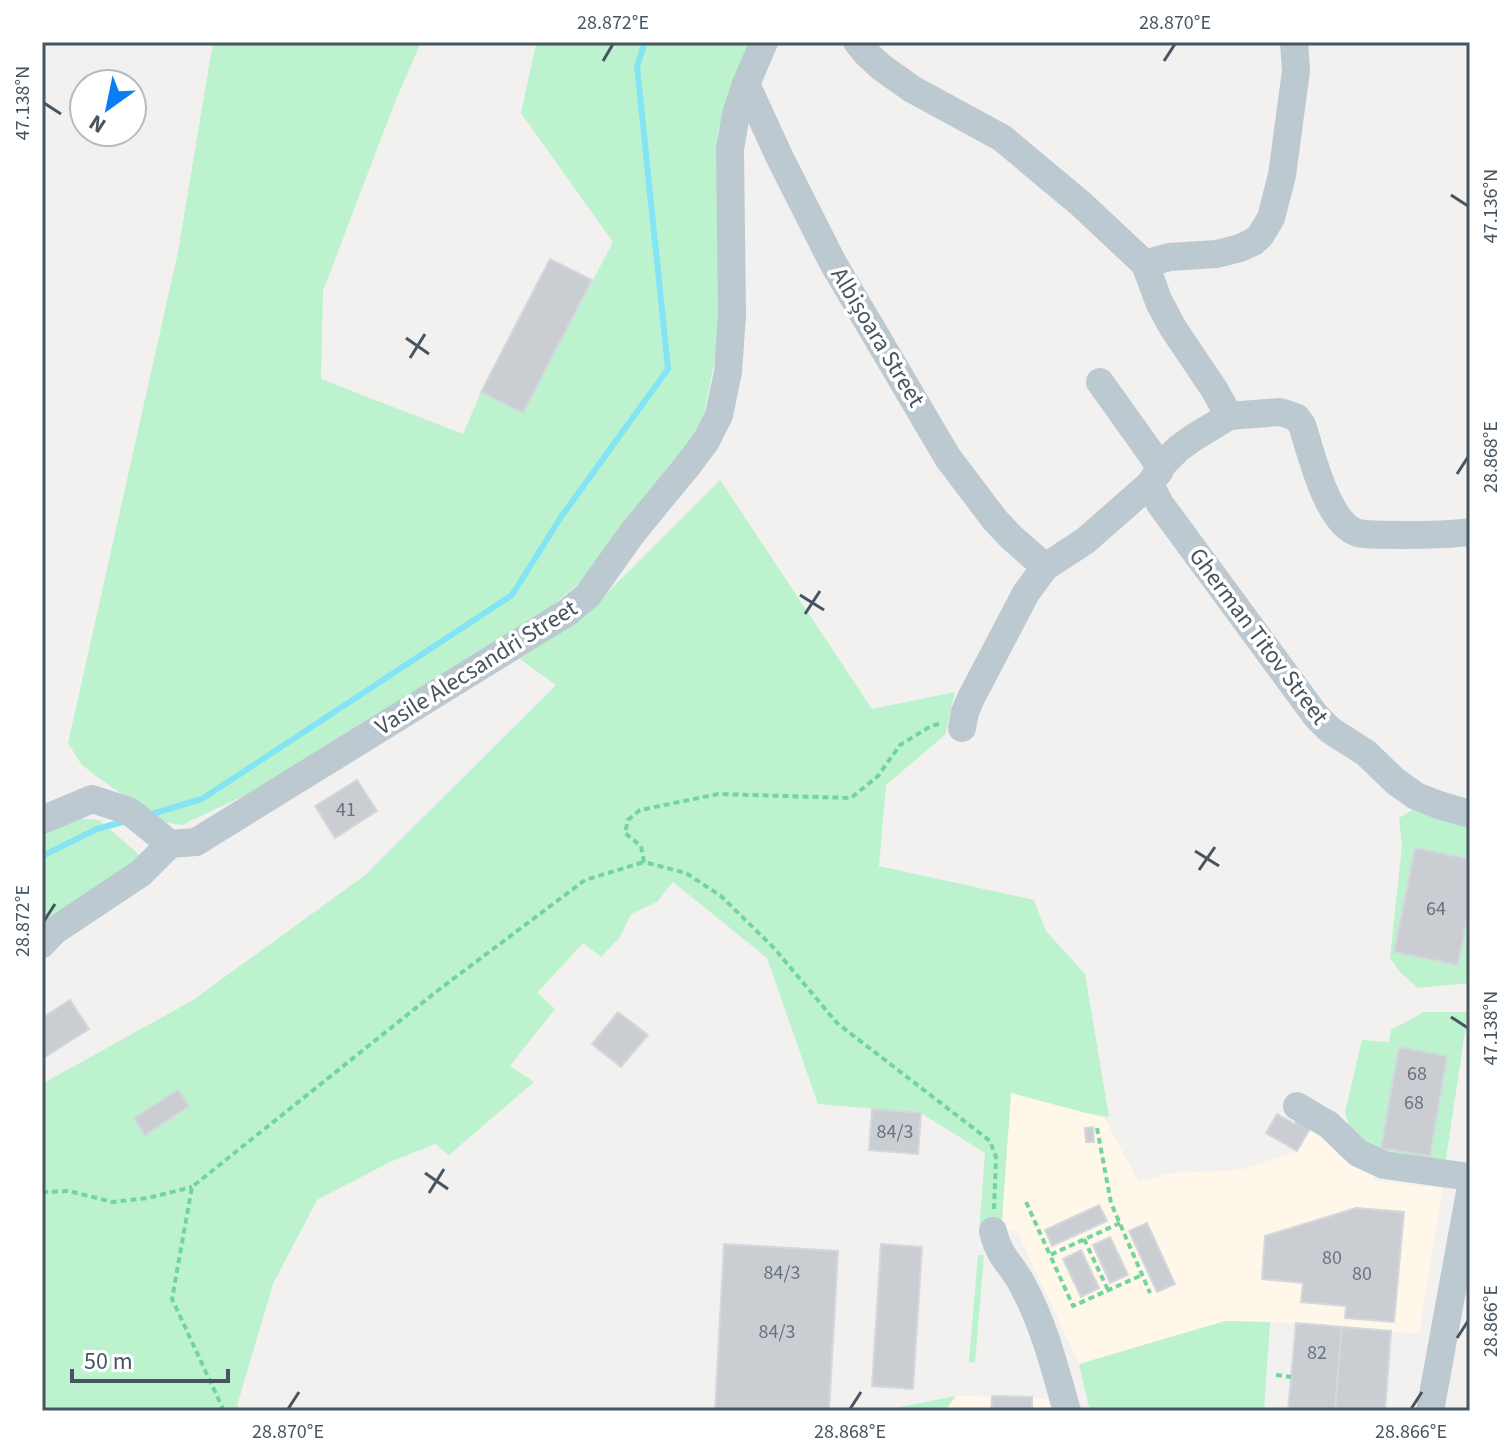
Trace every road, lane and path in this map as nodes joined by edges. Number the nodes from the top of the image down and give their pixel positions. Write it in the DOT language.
graph roads {
  1 [pos="764,42"];
  2 [pos="857,42"];
  3 [pos="1294,42"];
  4 [pos="746,84"];
  5 [pos="1145,264"];
  6 [pos="1100,382"];
  7 [pos="1229,416"];
  8 [pos="1154,478"];
  9 [pos="1470,532"];
  10 [pos="1045,567"];
  11 [pos="963,723"];
  12 [pos="1470,814"];
  13 [pos="42,820"];
  14 [pos="150,828"];
  15 [pos="644,862"];
  16 [pos="42,944"];
  17 [pos="1297,1106"];
  18 [pos="1097,1128"];
  19 [pos="1470,1177"];
  20 [pos="192,1187"];
  21 [pos="42,1192"];
  22 [pos="1470,1192"];
  23 [pos="1026,1202"];
  24 [pos="1120,1223"];
  25 [pos="993,1231"];
  26 [pos="1084,1239"];
  27 [pos="1050,1255"];
  28 [pos="1142,1275"];
  29 [pos="1108,1290"];
  30 [pos="1150,1293"];
  31 [pos="1276,1375"];
  32 [pos="1291,1377"];
  33 [pos="224,1411"];
  34 [pos="1067,1411"];
  35 [pos="1430,1411"];
  1 -- 4 [label="street, Vasile Alecsandri Street"];
  2 -- 5 [label="street"];
  3 -- 5 [label="street"];
  4 -- 10 [label="street, Albișoara Street"];
  4 -- 14 [label="street, Vasile Alecsandri Street"];
  5 -- 7 [label="street"];
  6 -- 8 [label="street, Gherman Titov Street"];
  7 -- 8 [label="street"];
  7 -- 9 [label="street"];
  8 -- 10 [label="street"];
  8 -- 12 [label="street, Gherman Titov Street"];
  10 -- 11 [label="street"];
  11 -- 15 [label="path"];
  13 -- 14 [label="street"];
  14 -- 16 [label="street"];
  15 -- 20 [label="path"];
  15 -- 25 [label="path"];
  17 -- 19 [label="street"];
  18 -- 24 [label="path"];
  20 -- 21 [label="path"];
  20 -- 33 [label="path"];
  22 -- 35 [label="street"];
  23 -- 27 [label="path"];
  24 -- 26 [label="path"];
  24 -- 28 [label="path"];
  25 -- 34 [label="street"];
  26 -- 27 [label="path"];
  26 -- 29 [label="path"];
  27 -- 29 [label="path"];
  28 -- 29 [label="path"];
  28 -- 30 [label="path"];
  31 -- 32 [label="path"];
}
